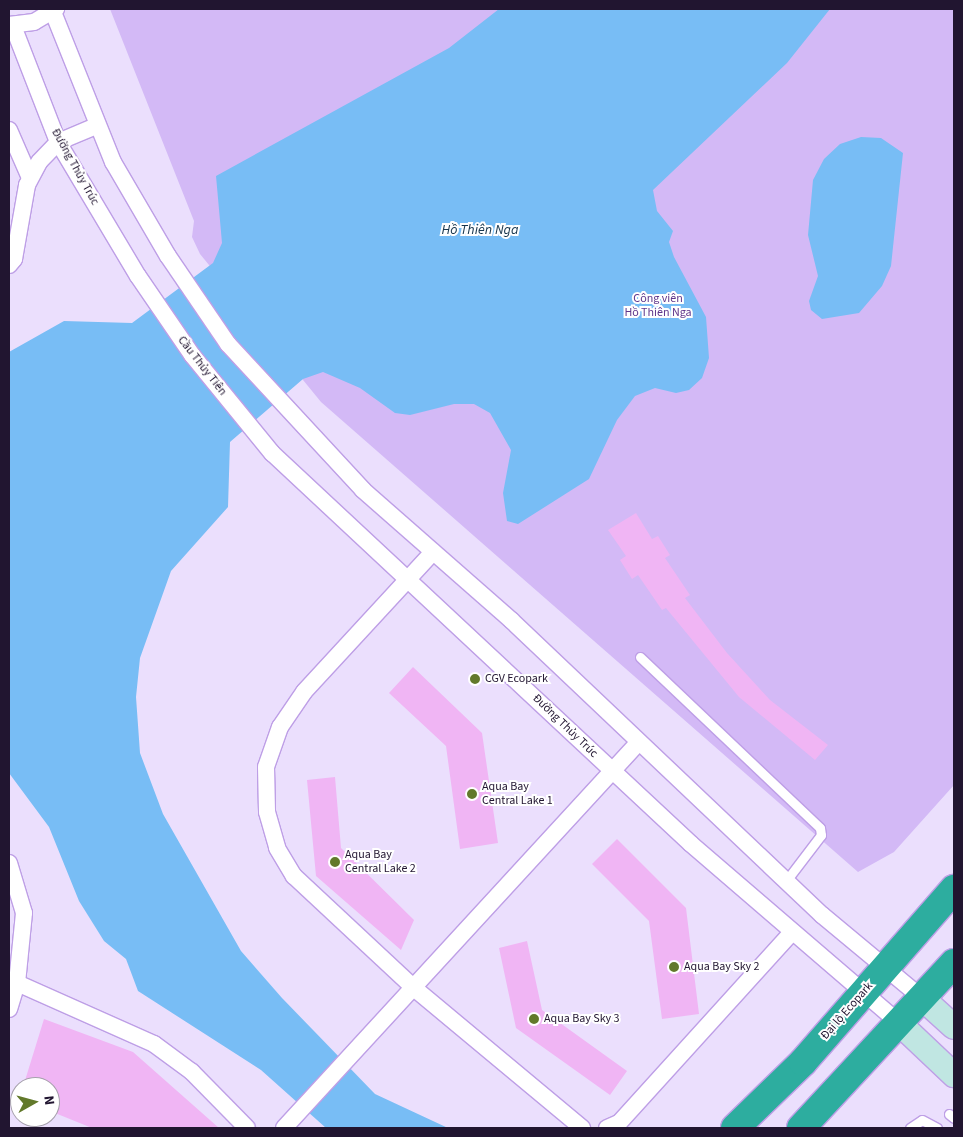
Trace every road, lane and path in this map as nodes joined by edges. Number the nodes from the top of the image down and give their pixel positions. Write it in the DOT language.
graph roads {
  1 [pos="54,10"];
  2 [pos="11,25"];
  3 [pos="96,126"];
  4 [pos="9,130"];
  5 [pos="58,142"];
  6 [pos="30,178"];
  7 [pos="9,265"];
  8 [pos="138,276"];
  9 [pos="272,453"];
  10 [pos="433,552"];
  11 [pos="408,576"];
  12 [pos="640,657"];
  13 [pos="639,742"];
  14 [pos="612,772"];
  15 [pos="9,863"];
  16 [pos="786,881"];
  17 [pos="954,889"];
  18 [pos="792,932"];
  19 [pos="954,963"];
  20 [pos="885,966"];
  21 [pos="17,982"];
  22 [pos="414,988"];
  23 [pos="863,993"];
  24 [pos="922,998"];
  25 [pos="9,1009"];
  26 [pos="899,1023"];
  27 [pos="954,1027"];
  28 [pos="954,1076"];
  29 [pos="286,1126"];
  30 [pos="248,1128"];
  31 [pos="582,1128"];
  32 [pos="606,1128"];
  33 [pos="735,1128"];
  34 [pos="801,1128"];
  35 [pos="910,1128"];
  36 [pos="937,1128"];
  1 -- 2 [label="street"];
  1 -- 3 [label="street"];
  2 -- 5 [label="street, Đường Thủy Trúc"];
  3 -- 5 [label="street"];
  3 -- 10 [label="street"];
  4 -- 6 [label="street"];
  5 -- 6 [label="street"];
  5 -- 8 [label="street, Đường Thủy Trúc"];
  6 -- 7 [label="street"];
  8 -- 9 [label="street, Cầu Thủy Tiên"];
  9 -- 11 [label="street, Đường Thủy Trúc"];
  10 -- 11 [label="street"];
  10 -- 13 [label="street"];
  11 -- 14 [label="street, Đường Thủy Trúc"];
  11 -- 22 [label="street"];
  12 -- 16 [label="lane"];
  13 -- 14 [label="street"];
  13 -- 16 [label="street"];
  14 -- 18 [label="street, Đường Thủy Trúc"];
  14 -- 22 [label="street"];
  15 -- 21 [label="street"];
  16 -- 20 [label="street"];
  17 -- 20 [label="highway, Đại lộ Ecopark"];
  18 -- 23 [label="street, Đường Thủy Trúc"];
  18 -- 32 [label="street"];
  19 -- 24 [label="highway"];
  20 -- 23 [label="highway, Đại lộ Ecopark"];
  20 -- 24 [label="street"];
  21 -- 25 [label="street"];
  21 -- 30 [label="street"];
  22 -- 29 [label="street"];
  22 -- 31 [label="street"];
  23 -- 26 [label="street, Đường Thủy Trúc"];
  23 -- 33 [label="highway, Đại lộ Ecopark"];
  24 -- 26 [label="highway"];
  24 -- 27 [label="main road"];
  26 -- 28 [label="main road"];
  26 -- 34 [label="highway"];
  35 -- 36 [label="lane"];
}
